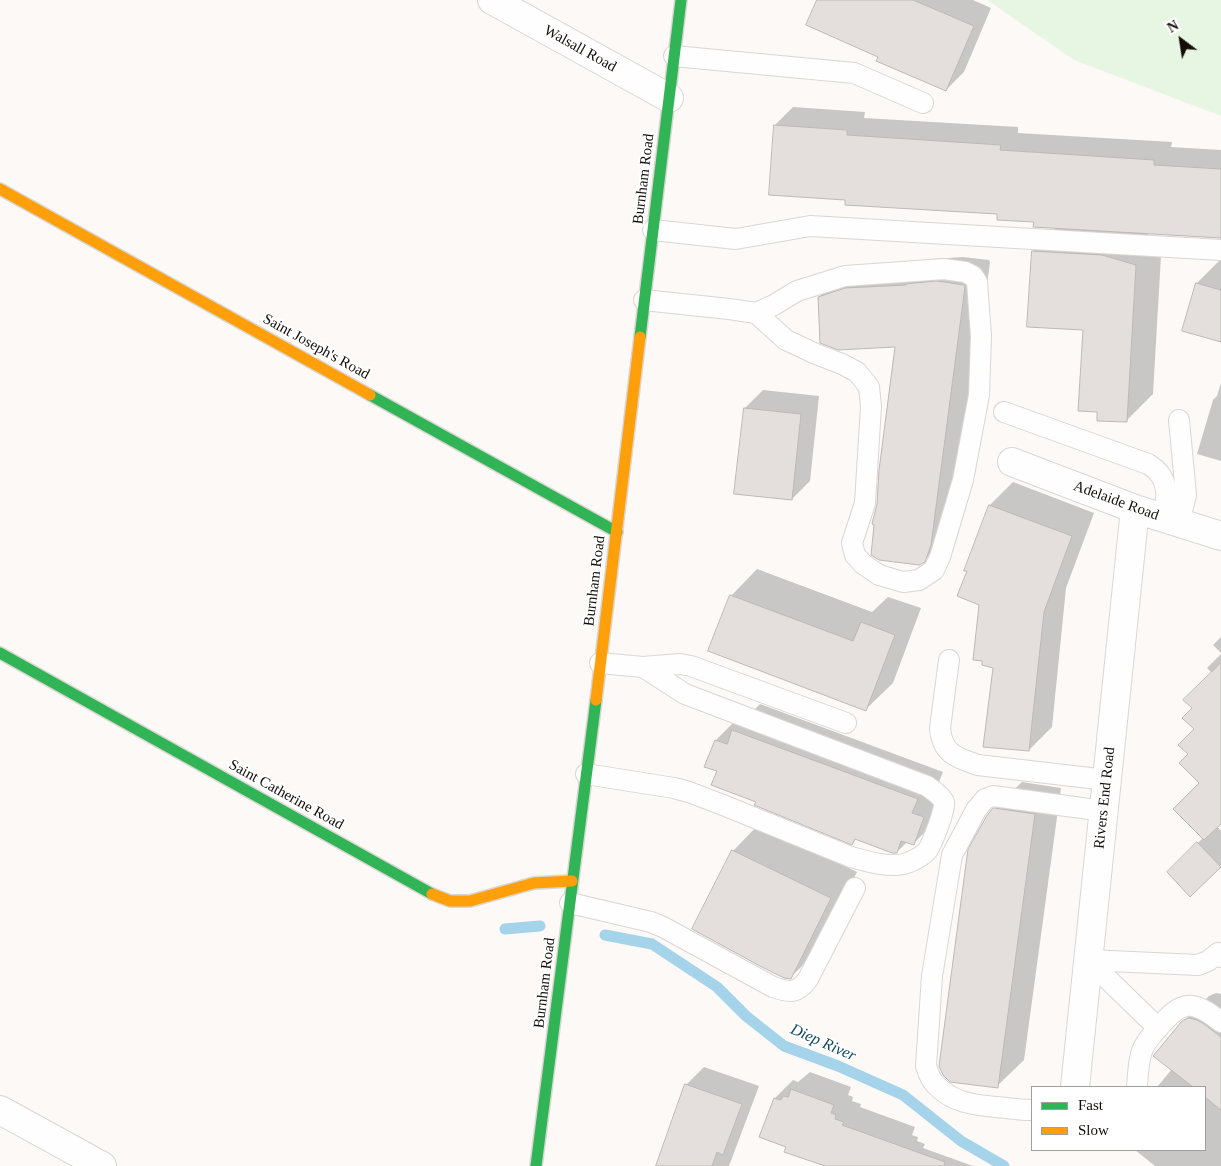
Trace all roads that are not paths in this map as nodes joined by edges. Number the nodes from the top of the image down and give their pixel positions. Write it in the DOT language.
graph roads {
  1 [pos="492,0"];
  2 [pos="681,0"];
  3 [pos="674,56"];
  4 [pos="669,98"];
  5 [pos="923,103"];
  6 [pos="0,189"];
  7 [pos="653,230"];
  8 [pos="1221,250"];
  9 [pos="644,300"];
  10 [pos="756,313"];
  11 [pos="1004,412"];
  12 [pos="1179,420"];
  13 [pos="1012,462"];
  14 [pos="1135,509"];
  15 [pos="1171,520"];
  16 [pos="616,532"];
  17 [pos="1221,536"];
  18 [pos="0,653"];
  19 [pos="949,660"];
  20 [pos="600,663"];
  21 [pos="643,667"];
  22 [pos="846,723"];
  23 [pos="586,774"];
  24 [pos="1107,780"];
  25 [pos="1104,811"];
  26 [pos="572,881"];
  27 [pos="855,888"];
  28 [pos="569,912"];
  29 [pos="1220,953"];
  30 [pos="1088,960"];
  31 [pos="1221,1022"];
  32 [pos="1158,1028"];
  33 [pos="1075,1086"];
  34 [pos="1137,1086"];
  35 [pos="0,1110"];
  36 [pos="1031,1110"];
  37 [pos="102,1166"];
  38 [pos="536,1166"];
  1 -- 4 [label="street, Walsall Road"];
  2 -- 3 [label="street, Burnham Road"];
  3 -- 4 [label="street, Burnham Road"];
  3 -- 5 [label="lane"];
  4 -- 7 [label="street, Burnham Road"];
  6 -- 16 [label="street, Saint Joseph's Road"];
  7 -- 8 [label="lane"];
  7 -- 9 [label="street, Burnham Road"];
  9 -- 10 [label="lane"];
  9 -- 16 [label="street, Burnham Road"];
  10 -- 10 [label="lane"];
  11 -- 15 [label="lane"];
  12 -- 15 [label="lane"];
  13 -- 14 [label="street, Adelaide Road"];
  14 -- 15 [label="street, Adelaide Road"];
  14 -- 24 [label="street, Rivers End Road"];
  15 -- 17 [label="street, Adelaide Road"];
  16 -- 20 [label="street, Burnham Road"];
  18 -- 26 [label="street, Saint Catherine Road"];
  19 -- 24 [label="lane"];
  20 -- 21 [label="lane"];
  20 -- 23 [label="street, Burnham Road"];
  21 -- 22 [label="lane"];
  21 -- 23 [label="lane"];
  23 -- 26 [label="street, Burnham Road"];
  24 -- 25 [label="street, Rivers End Road"];
  25 -- 30 [label="street, Rivers End Road"];
  25 -- 36 [label="lane"];
  26 -- 28 [label="street, Burnham Road"];
  27 -- 28 [label="lane"];
  28 -- 38 [label="street, Burnham Road"];
  29 -- 30 [label="lane"];
  30 -- 32 [label="lane"];
  30 -- 33 [label="street, Rivers End Road"];
  31 -- 32 [label="lane"];
  32 -- 34 [label="lane"];
  35 -- 37 [label="street"];
}
